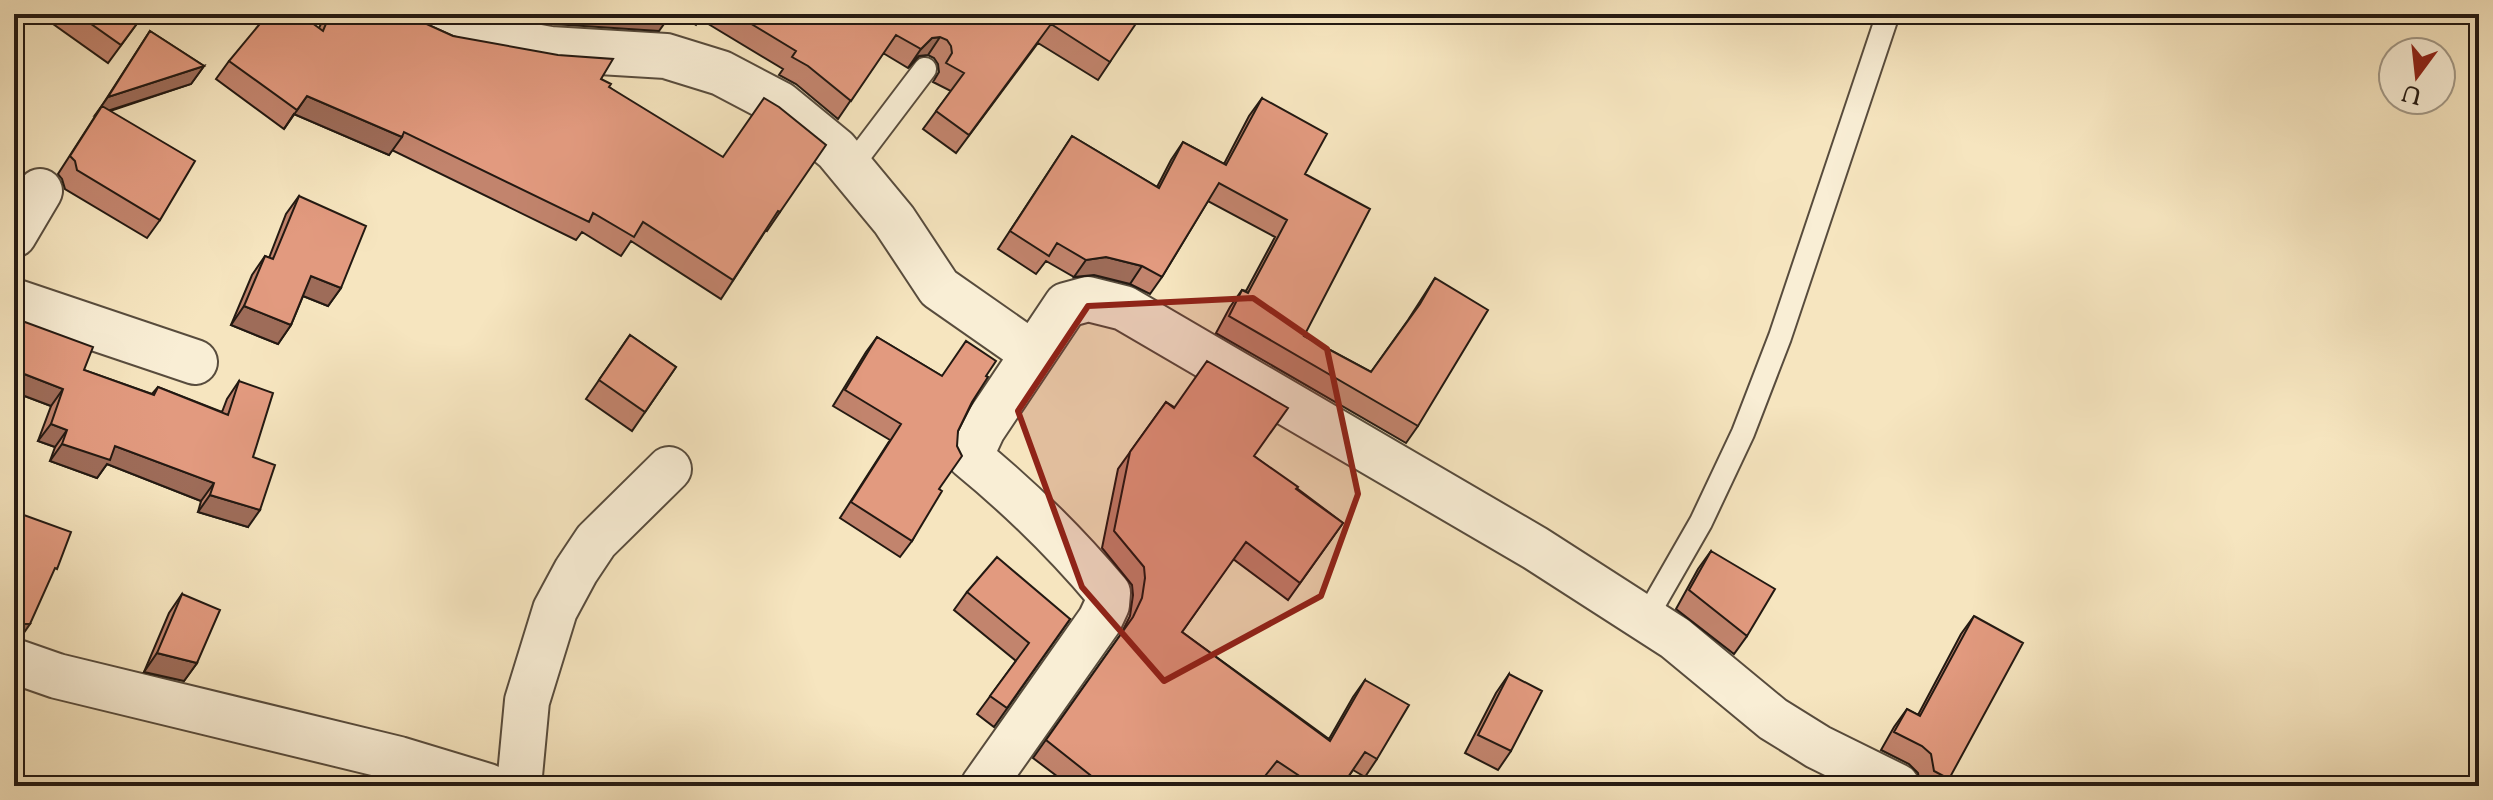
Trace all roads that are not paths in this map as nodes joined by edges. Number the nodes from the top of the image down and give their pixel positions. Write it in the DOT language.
graph roads {
  1 [pos="411,14"];
  2 [pos="1888,14"];
  3 [pos="925,69"];
  4 [pos="850,168"];
  5 [pos="40,191"];
  6 [pos="14,235"];
  7 [pos="14,301"];
  8 [pos="1032,353"];
  9 [pos="195,362"];
  10 [pos="669,469"];
  11 [pos="1646,618"];
  12 [pos="14,661"];
  13 [pos="1880,783"];
  14 [pos="488,786"];
  15 [pos="519,786"];
  16 [pos="983,786"];
  1 -- 4 [label="street"];
  2 -- 11 [label="lane"];
  3 -- 4 [label="lane"];
  4 -- 8 [label="street"];
  5 -- 6 [label="street"];
  7 -- 9 [label="street"];
  8 -- 11 [label="street"];
  8 -- 16 [label="street"];
  10 -- 15 [label="street"];
  11 -- 13 [label="street"];
  12 -- 14 [label="street"];
}
